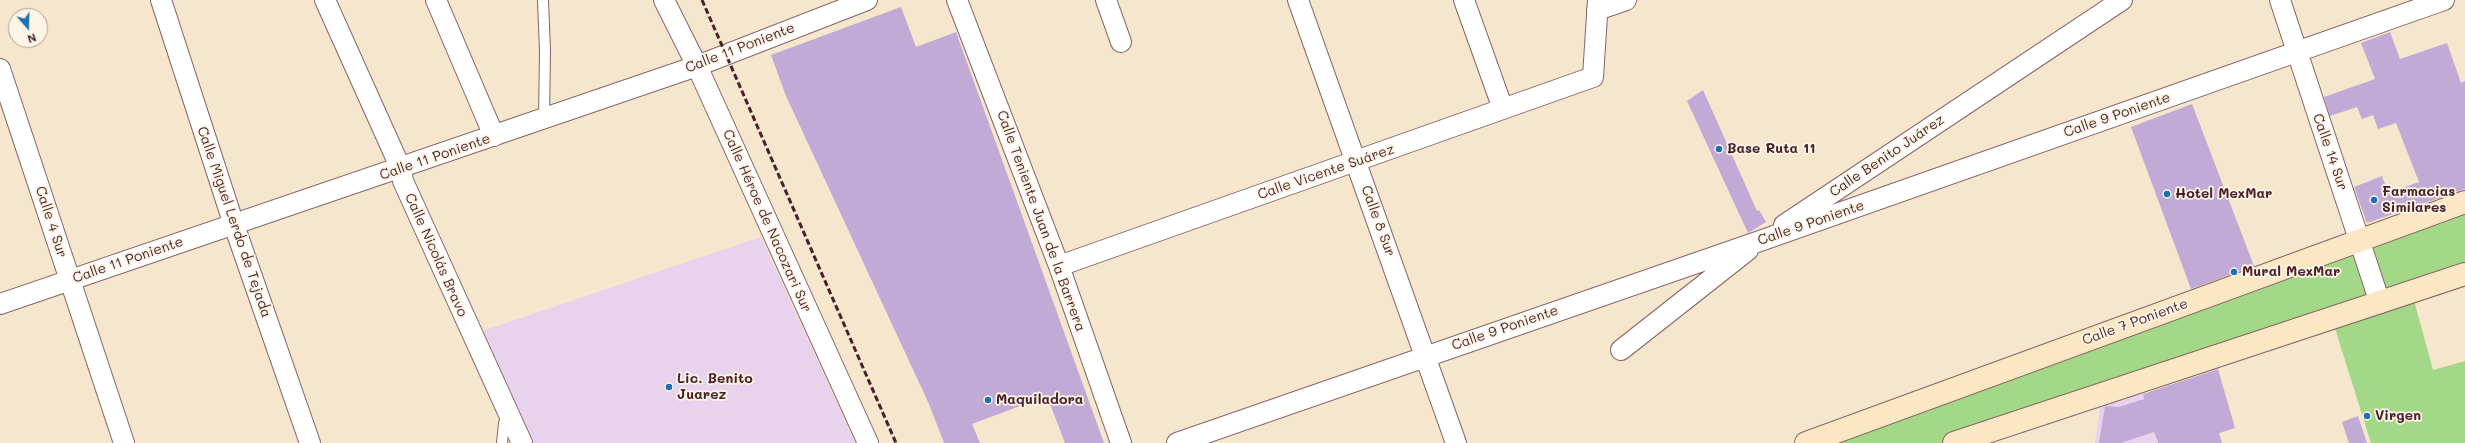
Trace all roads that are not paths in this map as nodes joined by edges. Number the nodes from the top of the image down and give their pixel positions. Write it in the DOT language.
graph roads {
  1 [pos="161,0"];
  2 [pos="325,0"];
  3 [pos="436,0"];
  4 [pos="543,0"];
  5 [pos="664,0"];
  6 [pos="957,0"];
  7 [pos="1106,0"];
  8 [pos="1298,0"];
  9 [pos="1464,0"];
  10 [pos="1626,0"];
  11 [pos="2122,0"];
  12 [pos="2280,0"];
  13 [pos="2444,0"];
  14 [pos="856,2"];
  15 [pos="1598,5"];
  16 [pos="2096,8"];
  17 [pos="1121,42"];
  18 [pos="2296,52"];
  19 [pos="697,66"];
  20 [pos="0,69"];
  21 [pos="1503,109"];
  22 [pos="544,119"];
  23 [pos="494,136"];
  24 [pos="1356,162"];
  25 [pos="401,169"];
  26 [pos="2465,202"];
  27 [pos="234,225"];
  28 [pos="2359,240"];
  29 [pos="1760,241"];
  30 [pos="1059,266"];
  31 [pos="2465,274"];
  32 [pos="70,280"];
  33 [pos="2380,303"];
  34 [pos="0,304"];
  35 [pos="1621,350"];
  36 [pos="1426,355"];
  37 [pos="508,414"];
  38 [pos="124,443"];
  39 [pos="310,443"];
  40 [pos="502,443"];
  41 [pos="522,443"];
  42 [pos="868,443"];
  43 [pos="1121,443"];
  44 [pos="1177,443"];
  45 [pos="1456,443"];
  46 [pos="1806,443"];
  47 [pos="1954,443"];
  1 -- 27 [label="street, Calle Miguel Lerdo de Tejada"];
  2 -- 25 [label="street, Calle Nicolás Bravo"];
  3 -- 23 [label="street"];
  4 -- 22 [label="lane"];
  5 -- 19 [label="street, Calle Héroe de Nacozari Sur"];
  6 -- 30 [label="street, Calle Teniente Juan de la Barrera"];
  7 -- 17 [label="street"];
  8 -- 24 [label="street, Calle 8 Sur"];
  9 -- 21 [label="street"];
  10 -- 15 [label="street"];
  11 -- 16 [label="street, Calle Benito Juárez"];
  12 -- 18 [label="street, Calle 14 Sur"];
  13 -- 18 [label="street, Calle 9 Poniente"];
  14 -- 19 [label="street, Calle 11 Poniente"];
  15 -- 21 [label="street, Calle Vicente Suárez"];
  16 -- 29 [label="street, Calle Benito Juárez"];
  18 -- 28 [label="street, Calle 14 Sur"];
  18 -- 29 [label="street, Calle 9 Poniente"];
  19 -- 22 [label="street, Calle 11 Poniente"];
  19 -- 42 [label="street, Calle Héroe de Nacozari Sur"];
  20 -- 32 [label="street, Calle 4 Sur"];
  21 -- 24 [label="street, Calle Vicente Suárez"];
  22 -- 23 [label="street, Calle 11 Poniente"];
  23 -- 25 [label="street, Calle 11 Poniente"];
  24 -- 30 [label="street, Calle Vicente Suárez"];
  24 -- 36 [label="street, Calle 8 Sur"];
  25 -- 27 [label="street, Calle 11 Poniente"];
  25 -- 37 [label="street, Calle Nicolás Bravo"];
  26 -- 28 [label="main road, Calle 7 Poniente"];
  27 -- 32 [label="street, Calle 11 Poniente"];
  27 -- 39 [label="street, Calle Miguel Lerdo de Tejada"];
  28 -- 33 [label="street, Calle 14 Sur"];
  28 -- 46 [label="main road, Calle 7 Poniente"];
  29 -- 35 [label="street, Calle Benito Juárez"];
  29 -- 36 [label="street, Calle 9 Poniente"];
  30 -- 43 [label="street, Calle Teniente Juan de la Barrera"];
  31 -- 33 [label="main road"];
  32 -- 34 [label="street, Calle 11 Poniente"];
  32 -- 38 [label="street, Calle 4 Sur"];
  33 -- 47 [label="main road"];
  36 -- 44 [label="street, Calle 9 Poniente"];
  36 -- 45 [label="street, Calle 8 Sur"];
  37 -- 40 [label="lane"];
  37 -- 41 [label="street, Calle Nicolás Bravo"];
}
